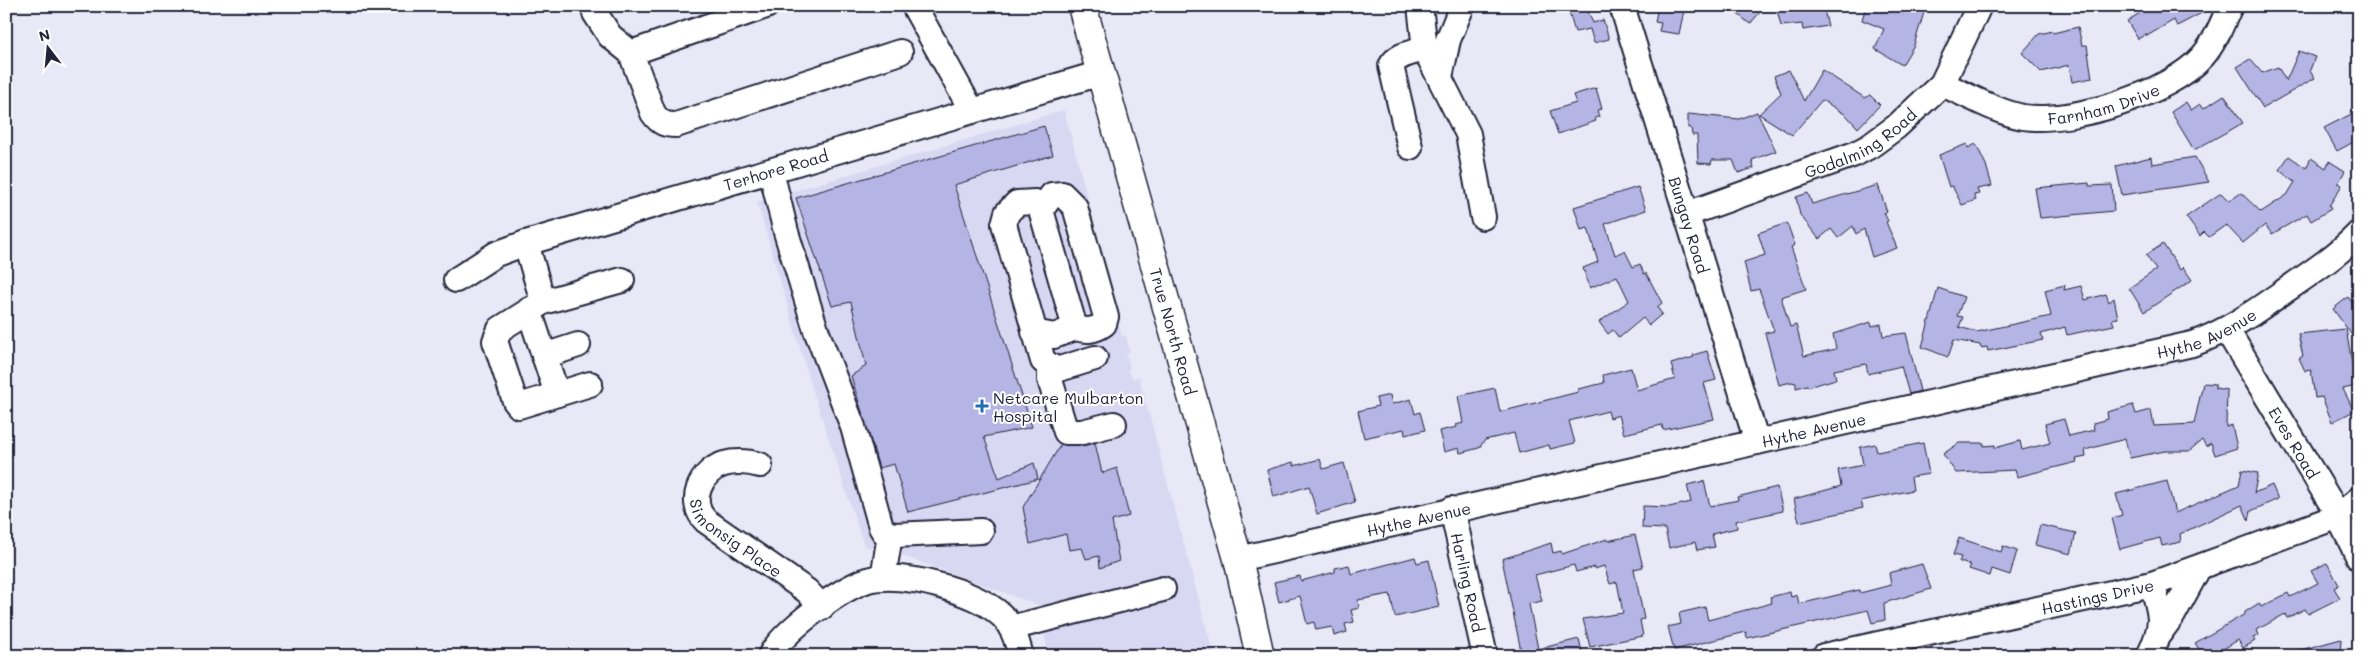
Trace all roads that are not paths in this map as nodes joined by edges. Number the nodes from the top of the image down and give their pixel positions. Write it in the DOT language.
graph roads {
  1 [pos="594,6"];
  2 [pos="766,6"];
  3 [pos="914,6"];
  4 [pos="1082,6"];
  5 [pos="1420,6"];
  6 [pos="1446,6"];
  7 [pos="1462,6"];
  8 [pos="1622,6"];
  9 [pos="1979,6"];
  10 [pos="2230,6"];
  11 [pos="1448,40"];
  12 [pos="1425,49"];
  13 [pos="900,52"];
  14 [pos="631,53"];
  15 [pos="1101,73"];
  16 [pos="1440,77"];
  17 [pos="1942,84"];
  18 [pos="972,111"];
  19 [pos="1410,147"];
  20 [pos="771,171"];
  21 [pos="1041,210"];
  22 [pos="1686,214"];
  23 [pos="1483,217"];
  24 [pos="2359,232"];
  25 [pos="526,243"];
  26 [pos="456,280"];
  27 [pos="622,280"];
  28 [pos="536,306"];
  29 [pos="1076,328"];
  30 [pos="2227,330"];
  31 [pos="1034,332"];
  32 [pos="578,345"];
  33 [pos="544,356"];
  34 [pos="1095,358"];
  35 [pos="1057,370"];
  36 [pos="590,384"];
  37 [pos="557,394"];
  38 [pos="1114,424"];
  39 [pos="1757,442"];
  40 [pos="760,465"];
  41 [pos="2359,499"];
  42 [pos="1452,509"];
  43 [pos="2339,516"];
  44 [pos="981,531"];
  45 [pos="890,535"];
  46 [pos="2359,558"];
  47 [pos="1238,559"];
  48 [pos="2198,569"];
  49 [pos="894,578"];
  50 [pos="2152,584"];
  51 [pos="1163,589"];
  52 [pos="822,607"];
  53 [pos="1011,628"];
  54 [pos="2159,634"];
  55 [pos="770,656"];
  56 [pos="1020,656"];
  57 [pos="1260,656"];
  58 [pos="1485,656"];
  59 [pos="1824,656"];
  60 [pos="2149,656"];
  1 -- 14 [label="street"];
  2 -- 14 [label="street"];
  3 -- 18 [label="street"];
  4 -- 15 [label="main road, True North Road"];
  5 -- 12 [label="street"];
  6 -- 11 [label="street"];
  7 -- 11 [label="street"];
  8 -- 22 [label="street, Bungay Road"];
  9 -- 17 [label="street, Godalming Road"];
  10 -- 17 [label="street, Farnham Drive"];
  11 -- 16 [label="street"];
  12 -- 16 [label="street"];
  12 -- 19 [label="street"];
  13 -- 14 [label="street"];
  15 -- 18 [label="street, Terhore Road"];
  15 -- 47 [label="main road, True North Road"];
  16 -- 23 [label="street"];
  17 -- 22 [label="street, Godalming Road"];
  18 -- 20 [label="street, Terhore Road"];
  20 -- 25 [label="street, Terhore Road"];
  20 -- 45 [label="street"];
  21 -- 29 [label="street"];
  21 -- 29 [label="street"];
  21 -- 31 [label="street"];
  22 -- 39 [label="street, Bungay Road"];
  24 -- 30 [label="street, Hythe Avenue"];
  25 -- 26 [label="street, Terhore Road"];
  25 -- 28 [label="street"];
  27 -- 28 [label="street"];
  28 -- 33 [label="street"];
  28 -- 37 [label="street"];
  29 -- 31 [label="street"];
  30 -- 39 [label="street, Hythe Avenue"];
  30 -- 43 [label="street, Eves Road"];
  31 -- 35 [label="street"];
  32 -- 33 [label="street"];
  33 -- 37 [label="street"];
  34 -- 35 [label="street"];
  35 -- 38 [label="street"];
  36 -- 37 [label="street"];
  39 -- 42 [label="street, Hythe Avenue"];
  40 -- 52 [label="street, Simonsig Place"];
  41 -- 43 [label="street, Hastings Drive"];
  42 -- 47 [label="street, Hythe Avenue"];
  42 -- 58 [label="street, Harling Road"];
  43 -- 46 [label="street, Eves Road"];
  43 -- 48 [label="street, Hastings Drive"];
  44 -- 45 [label="street"];
  45 -- 49 [label="street"];
  47 -- 57 [label="main road, True North Road"];
  48 -- 50 [label="street, Hastings Drive"];
  48 -- 54 [label="street"];
  49 -- 52 [label="street"];
  49 -- 53 [label="street"];
  50 -- 54 [label="street"];
  50 -- 59 [label="street, Hastings Drive"];
  51 -- 53 [label="street"];
  52 -- 55 [label="street"];
  53 -- 56 [label="street"];
  54 -- 60 [label="street"];
}
